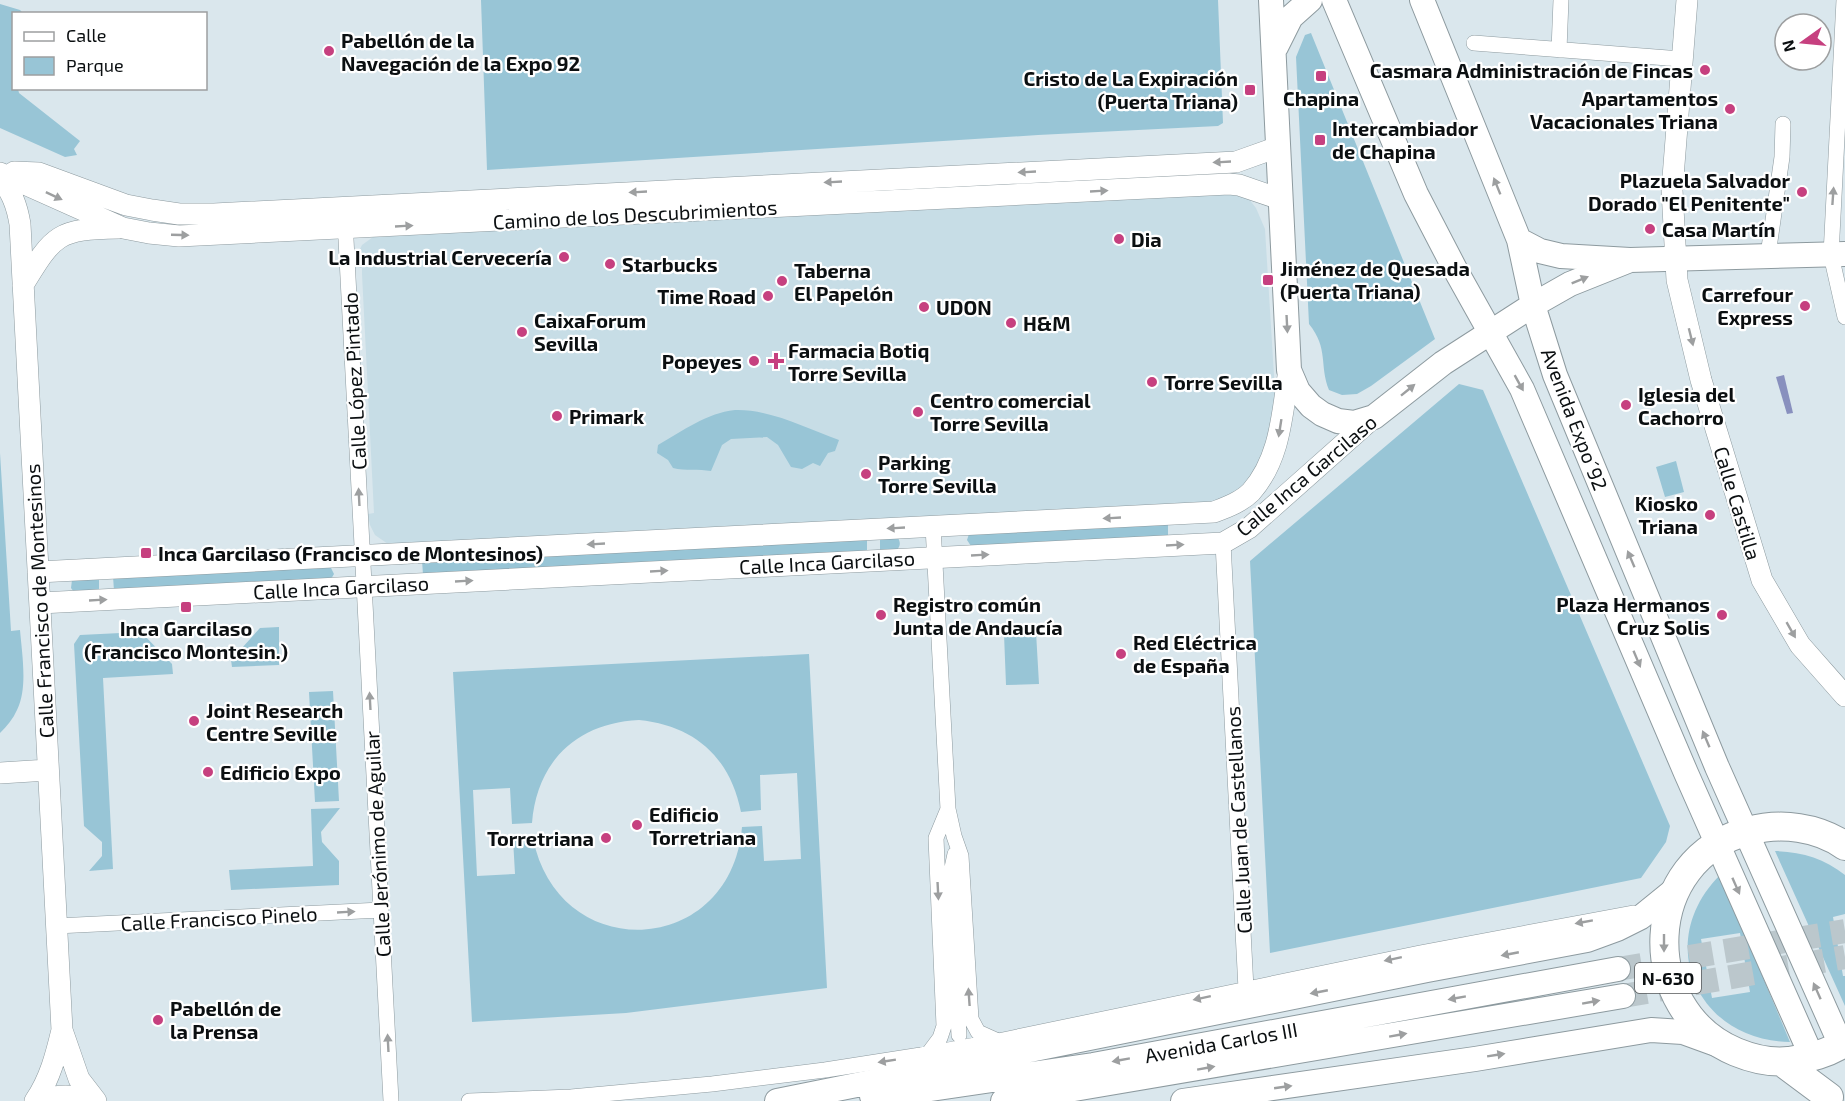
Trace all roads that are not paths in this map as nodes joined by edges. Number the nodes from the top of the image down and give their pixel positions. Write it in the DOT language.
graph roads {
  1 [pos="1271,0"];
  2 [pos="1310,0"];
  3 [pos="1334,0"];
  4 [pos="1422,0"];
  5 [pos="1561,0"];
  6 [pos="1687,0"];
  7 [pos="1844,0"];
  8 [pos="1474,43"];
  9 [pos="1275,50"];
  10 [pos="1559,50"];
  11 [pos="1681,59"];
  12 [pos="1843,76"];
  13 [pos="1783,124"];
  14 [pos="1278,147"];
  15 [pos="0,174"];
  16 [pos="1280,199"];
  17 [pos="345,207"];
  18 [pos="123,228"];
  19 [pos="346,229"];
  20 [pos="1519,240"];
  21 [pos="1838,254"];
  22 [pos="1768,255"];
  23 [pos="1674,258"];
  24 [pos="1630,260"];
  25 [pos="23,285"];
  26 [pos="1533,305"];
  27 [pos="1845,317"];
  28 [pos="1490,332"];
  29 [pos="1289,370"];
  30 [pos="1374,417"];
  31 [pos="933,526"];
  32 [pos="1223,543"];
  33 [pos="362,555"];
  34 [pos="934,557"];
  35 [pos="38,572"];
  36 [pos="364,586"];
  37 [pos="40,603"];
  38 [pos="1845,696"];
  39 [pos="48,770"];
  40 [pos="0,773"];
  41 [pos="1724,781"];
  42 [pos="1695,794"];
  43 [pos="948,809"];
  44 [pos="1778,826"];
  45 [pos="1746,831"];
  46 [pos="954,836"];
  47 [pos="1718,844"];
  48 [pos="1845,846"];
  49 [pos="1695,863"];
  50 [pos="1669,895"];
  51 [pos="381,910"];
  52 [pos="56,926"];
  53 [pos="1618,969"];
  54 [pos="1246,989"];
  55 [pos="1623,996"];
  56 [pos="62,1030"];
  57 [pos="959,1035"];
  58 [pos="998,1041"];
  59 [pos="1844,1047"];
  60 [pos="1726,1048"];
  61 [pos="928,1054"];
  62 [pos="1812,1058"];
  63 [pos="1782,1062"];
  64 [pos="1830,1099"];
  65 [pos="37,1101"];
  66 [pos="89,1101"];
  67 [pos="96,1101"];
  68 [pos="391,1101"];
  69 [pos="469,1101"];
  70 [pos="777,1101"];
  71 [pos="821,1101"];
  72 [pos="1003,1101"];
  73 [pos="1183,1101"];
  1 -- 9 [label="main road"];
  2 -- 9 [label="main road"];
  3 -- 28 [label="main road, Avenida Expo´92"];
  20 -- 4 [label="main road, Avenida Expo´92, one-way"];
  5 -- 10 [label="street"];
  6 -- 11 [label="street, Calle Castilla"];
  7 -- 12 [label="street"];
  8 -- 10 [label="street"];
  9 -- 14 [label="main road"];
  10 -- 11 [label="street"];
  11 -- 23 [label="street, Calle Castilla"];
  21 -- 12 [label="street, one-way"];
  13 -- 22 [label="street"];
  14 -- 16 [label="main road"];
  14 -- 17 [label="street, Camino de los Descubrimientos, one-way"];
  15 -- 17 [label="street, Camino de los Descubrimientos"];
  15 -- 18 [label="street, Camino de los Descubrimientos, one-way"];
  15 -- 25 [label="street, Calle Francisco de Montesinos"];
  19 -- 16 [label="street, Camino de los Descubrimientos, one-way"];
  16 -- 29 [label="main road, one-way"];
  17 -- 19 [label="street, Calle López Pintado"];
  18 -- 19 [label="street, Camino de los Descubrimientos, one-way"];
  18 -- 25 [label="street"];
  33 -- 19 [label="street, Calle López Pintado, one-way"];
  20 -- 24 [label="main road"];
  20 -- 26 [label="main road, Avenida Expo´92"];
  21 -- 22 [label="main road"];
  21 -- 27 [label="street"];
  22 -- 23 [label="main road"];
  23 -- 24 [label="main road"];
  23 -- 38 [label="street, Calle Castilla, one-way"];
  26 -- 24 [label="main road, Calle Inca Garcilaso, one-way"];
  25 -- 35 [label="street, Calle Francisco de Montesinos"];
  26 -- 28 [label="main road, Calle Inca Garcilaso"];
  41 -- 26 [label="main road, Avenida Expo´92, one-way"];
  30 -- 28 [label="main road, Calle Inca Garcilaso, one-way"];
  28 -- 42 [label="main road, Avenida Expo´92, one-way"];
  29 -- 30 [label="main road"];
  29 -- 31 [label="street, Calle Inca Garcilaso, one-way"];
  30 -- 32 [label="street, Calle Inca Garcilaso"];
  31 -- 33 [label="street, Calle Inca Garcilaso, one-way"];
  31 -- 34 [label="street"];
  34 -- 32 [label="street, Calle Inca Garcilaso, one-way"];
  32 -- 54 [label="street, Calle Juan de Castellanos"];
  33 -- 35 [label="street, Calle Inca Garcilaso"];
  33 -- 36 [label="street, Calle López Pintado"];
  36 -- 34 [label="street, Calle Inca Garcilaso, one-way"];
  34 -- 43 [label="street"];
  35 -- 37 [label="street, Calle Francisco de Montesinos"];
  37 -- 36 [label="street, Calle Inca Garcilaso, one-way"];
  51 -- 36 [label="street, Calle Jerónimo de Aguilar, one-way"];
  37 -- 39 [label="street, Calle Francisco de Montesinos"];
  39 -- 40 [label="street"];
  39 -- 52 [label="street, Calle Francisco de Montesinos"];
  41 -- 44 [label="main road"];
  41 -- 45 [label="main road, Avenida Expo´92"];
  42 -- 47 [label="main road, Avenida Expo´92"];
  42 -- 49 [label="main road"];
  43 -- 46 [label="street"];
  43 -- 61 [label="street, one-way"];
  44 -- 45 [label="highway, N-630"];
  44 -- 48 [label="highway, N-630"];
  45 -- 47 [label="highway, N-630"];
  59 -- 45 [label="main road, Avenida Expo´92, one-way"];
  46 -- 57 [label="street"];
  58 -- 46 [label="street, one-way"];
  47 -- 49 [label="highway, N-630"];
  47 -- 62 [label="main road, Avenida Expo´92, one-way"];
  49 -- 50 [label="highway, N-630"];
  50 -- 54 [label="street, one-way"];
  50 -- 60 [label="highway, N-630, one-way"];
  50 -- 70 [label="main road, one-way"];
  52 -- 51 [label="street, Calle Francisco Pinelo, one-way"];
  68 -- 51 [label="street, Calle Jerónimo de Aguilar, one-way"];
  52 -- 56 [label="street, Calle Francisco de Montesinos"];
  53 -- 71 [label="main road, Avenida Carlos III, one-way"];
  54 -- 58 [label="street, one-way"];
  72 -- 55 [label="main road, Avenida Carlos III, one-way"];
  56 -- 65 [label="street, Calle Francisco de Montesinos"];
  56 -- 67 [label="street, Calle Francisco de Montesinos"];
  58 -- 61 [label="street"];
  59 -- 62 [label="highway, N-630"];
  60 -- 63 [label="highway, N-630"];
  73 -- 60 [label="main road, one-way"];
  61 -- 69 [label="street, one-way"];
  62 -- 63 [label="highway, N-630"];
  62 -- 64 [label="highway, N-630"];
  63 -- 64 [label="highway, N-630"];
  65 -- 66 [label="street"];
}
